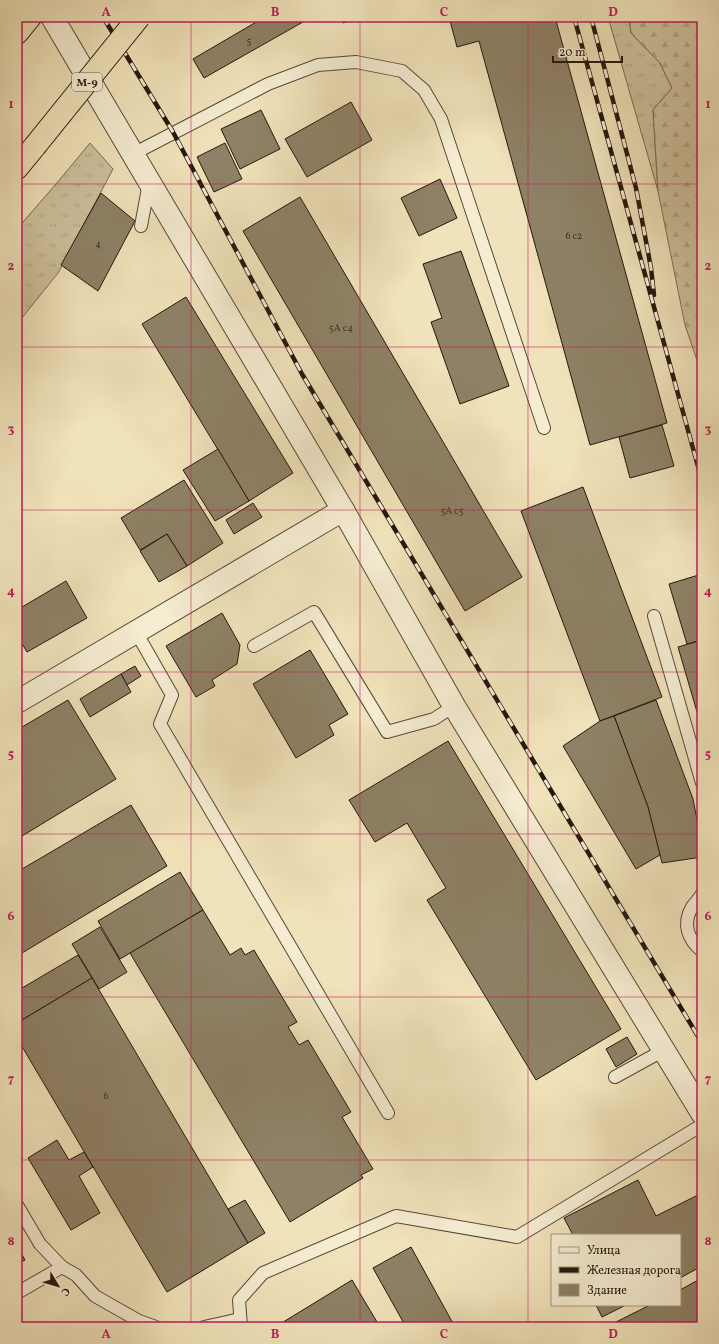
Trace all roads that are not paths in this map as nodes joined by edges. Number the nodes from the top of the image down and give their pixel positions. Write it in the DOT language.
graph roads {
  1 [pos="30,17"];
  2 [pos="52,17"];
  3 [pos="139,17"];
  4 [pos="17,33"];
  5 [pos="132,154"];
  6 [pos="17,168"];
  7 [pos="149,182"];
  8 [pos="141,226"];
  9 [pos="544,428"];
  10 [pos="343,510"];
  11 [pos="654,616"];
  12 [pos="136,632"];
  13 [pos="254,646"];
  14 [pos="17,702"];
  15 [pos="454,706"];
  16 [pos="702,783"];
  17 [pos="702,894"];
  18 [pos="702,951"];
  19 [pos="664,1050"];
  20 [pos="615,1077"];
  21 [pos="388,1113"];
  22 [pos="702,1113"];
  23 [pos="702,1125"];
  24 [pos="17,1206"];
  25 [pos="62,1267"];
  26 [pos="17,1293"];
  27 [pos="240,1323"];
  28 [pos="156,1327"];
  29 [pos="204,1327"];
  1 -- 4 [label="highway"];
  2 -- 5 [label="street"];
  3 -- 6 [label="highway, М-9, bridge"];
  5 -- 7 [label="street"];
  5 -- 9 [label="lane"];
  7 -- 8 [label="lane"];
  7 -- 10 [label="street"];
  10 -- 12 [label="street"];
  10 -- 15 [label="street"];
  11 -- 16 [label="lane"];
  12 -- 14 [label="street"];
  12 -- 21 [label="lane"];
  13 -- 15 [label="lane"];
  15 -- 19 [label="street"];
  17 -- 18 [label="lane"];
  19 -- 20 [label="lane"];
  19 -- 22 [label="street"];
  23 -- 27 [label="lane"];
  24 -- 25 [label="lane"];
  25 -- 26 [label="lane"];
  25 -- 28 [label="lane"];
  27 -- 29 [label="lane"];
}
